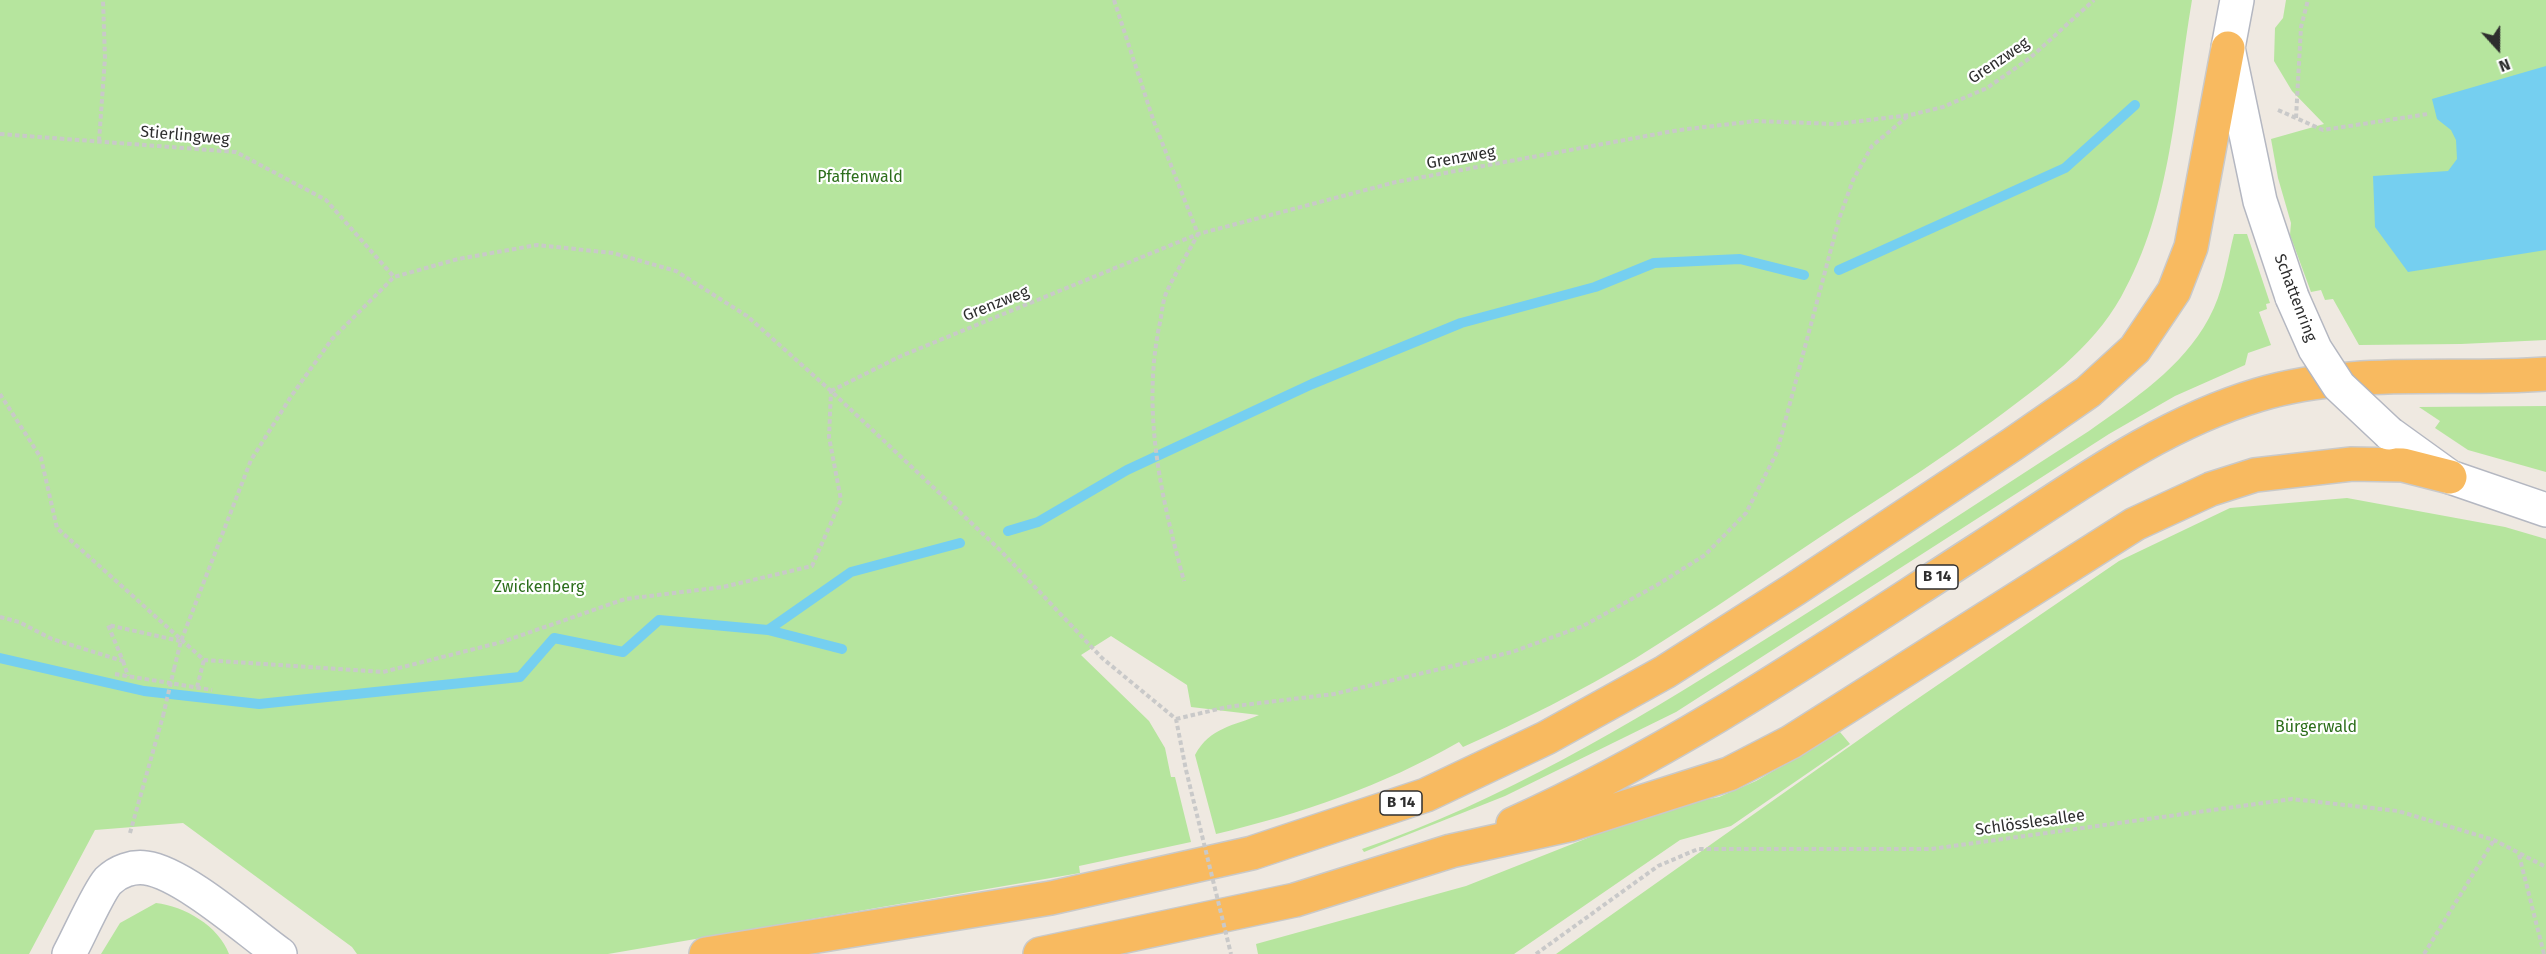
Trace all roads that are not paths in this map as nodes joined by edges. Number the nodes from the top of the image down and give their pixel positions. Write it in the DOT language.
graph roads {
  1 [pos="2237,0"];
  2 [pos="2228,48"];
  3 [pos="2546,374"];
  4 [pos="2450,477"];
  5 [pos="2546,510"];
  6 [pos="1451,852"];
  7 [pos="248,942"];
  8 [pos="69,954"];
  9 [pos="280,954"];
  10 [pos="706,954"];
  11 [pos="1040,954"];
  1 -- 2 [label="main road, Schattenring / B 14"];
  2 -- 4 [label="main road, Schattenring, bridge"];
  2 -- 10 [label="highway, B 14"];
  3 -- 6 [label="highway, B 14"];
  4 -- 5 [label="main road, Schattenring"];
  4 -- 6 [label="highway"];
  6 -- 11 [label="highway, B 14"];
  7 -- 8 [label="main road"];
  7 -- 9 [label="main road"];
}
